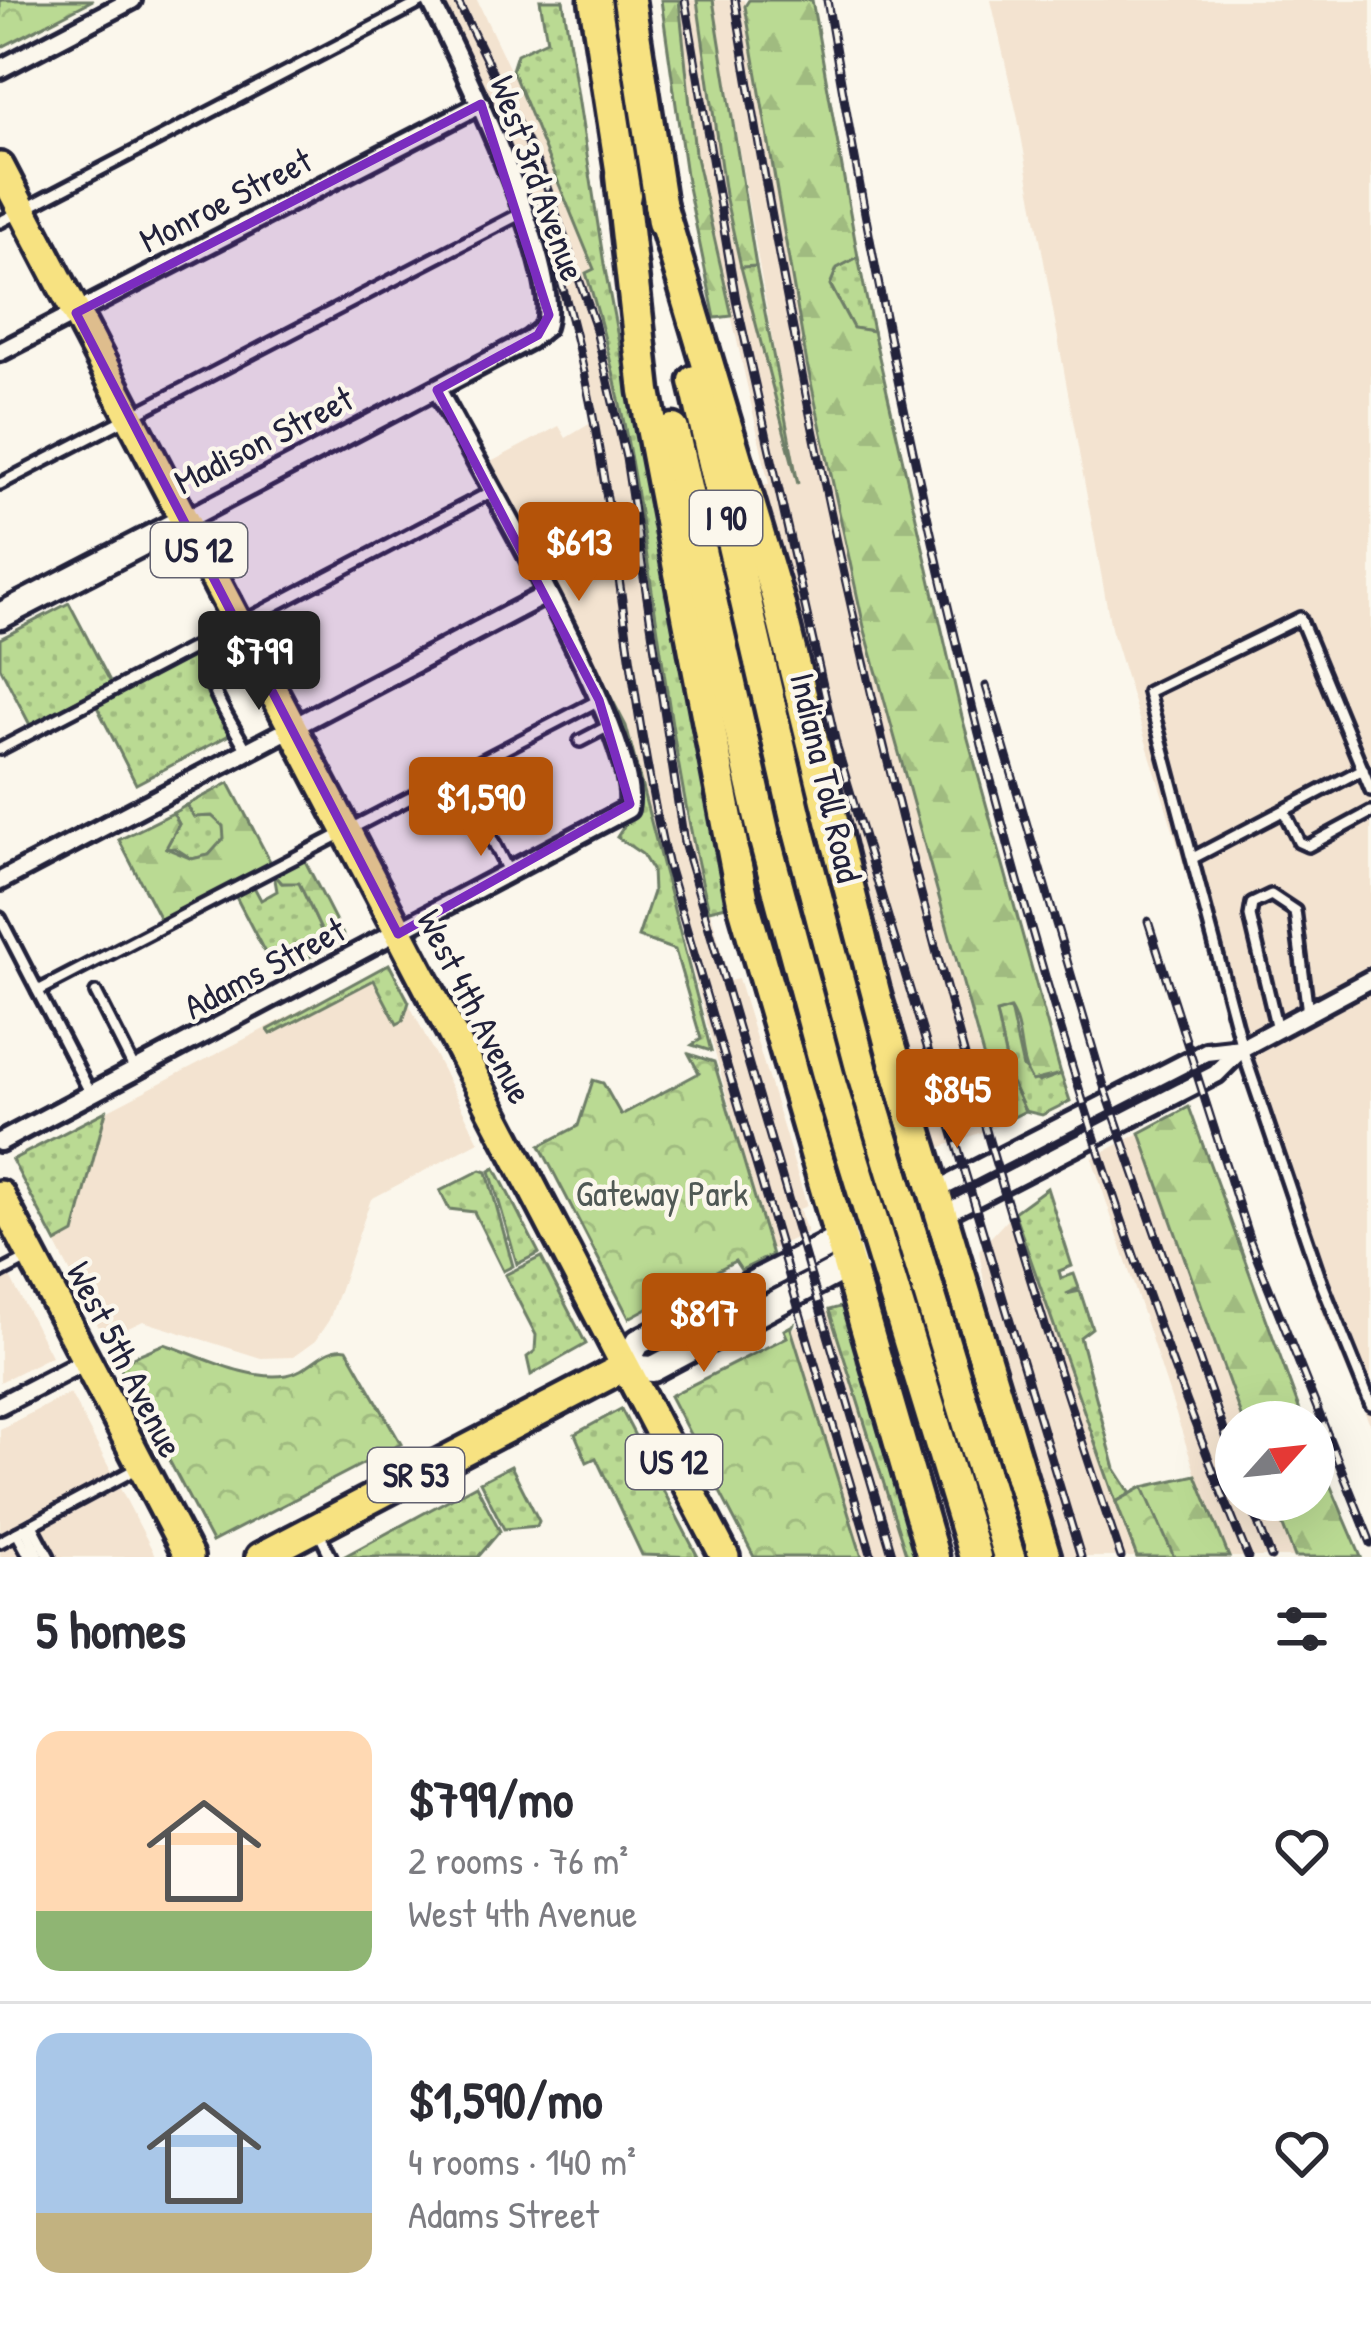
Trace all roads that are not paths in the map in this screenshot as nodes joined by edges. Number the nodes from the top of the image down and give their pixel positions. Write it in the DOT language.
graph roads {
  1 [pos="132,0"];
  2 [pos="427,0"];
  3 [pos="596,0"];
  4 [pos="629,0"];
  5 [pos="0,69"];
  6 [pos="481,104"];
  7 [pos="0,167"];
  8 [pos="621,176"];
  9 [pos="660,204"];
  10 [pos="522,213"];
  11 [pos="11,216"];
  12 [pos="76,313"];
  13 [pos="549,315"];
  14 [pos="0,352"];
  15 [pos="437,389"];
  16 [pos="130,418"];
  17 [pos="0,484"];
  18 [pos="490,492"];
  19 [pos="184,521"];
  20 [pos="544,595"];
  21 [pos="0,616"];
  22 [pos="225,632"];
  23 [pos="599,700"];
  24 [pos="611,725"];
  25 [pos="290,727"];
  26 [pos="580,741"];
  27 [pos="0,749"];
  28 [pos="246,749"];
  29 [pos="1363,770"];
  30 [pos="1371,790"];
  31 [pos="471,798"];
  32 [pos="1284,811"];
  33 [pos="1369,814"];
  34 [pos="344,830"];
  35 [pos="1193,858"];
  36 [pos="509,873"];
  37 [pos="0,881"];
  38 [pos="0,918"];
  39 [pos="398,934"];
  40 [pos="1371,979"];
  41 [pos="38,991"];
  42 [pos="96,993"];
  43 [pos="1308,1012"];
  44 [pos="1277,1029"];
  45 [pos="1242,1048"];
  46 [pos="136,1072"];
  47 [pos="92,1096"];
  48 [pos="0,1142"];
  49 [pos="940,1202"];
  50 [pos="4,1212"];
  51 [pos="842,1251"];
  52 [pos="32,1256"];
  53 [pos="0,1273"];
  54 [pos="87,1360"];
  55 [pos="624,1367"];
  56 [pos="0,1405"];
  57 [pos="1371,1405"];
  58 [pos="141,1466"];
  59 [pos="316,1528"];
  60 [pos="25,1529"];
  61 [pos="0,1542"];
  62 [pos="30,1557"];
  63 [pos="39,1557"];
  64 [pos="49,1557"];
  65 [pos="188,1557"];
  66 [pos="260,1557"];
  67 [pos="331,1557"];
  68 [pos="724,1557"];
  69 [pos="934,1557"];
  70 [pos="975,1557"];
  71 [pos="1009,1557"];
  72 [pos="1045,1557"];
  1 -- 5 [label="street"];
  2 -- 6 [label="street, West 3rd Avenue"];
  2 -- 11 [label="lane"];
  3 -- 8 [label="highway, Indiana Toll Road / I 90"];
  4 -- 9 [label="highway, Indiana Toll Road / I 90"];
  6 -- 10 [label="street, West 3rd Avenue"];
  6 -- 12 [label="street, Monroe Street"];
  7 -- 11 [label="main road, West 4th Avenue / US 12"];
  8 -- 51 [label="highway"];
  8 -- 70 [label="highway, Indiana Toll Road / I 90, bridge"];
  9 -- 49 [label="highway"];
  9 -- 71 [label="highway, Indiana Toll Road / I 90, bridge"];
  10 -- 13 [label="street, West 3rd Avenue"];
  10 -- 16 [label="lane"];
  11 -- 12 [label="main road, West 4th Avenue / US 12"];
  12 -- 14 [label="street, Monroe Street"];
  12 -- 16 [label="main road, West 4th Avenue / US 12"];
  13 -- 15 [label="street, Madison Street"];
  15 -- 18 [label="street"];
  15 -- 19 [label="street, Madison Street"];
  16 -- 17 [label="lane"];
  16 -- 19 [label="main road, West 4th Avenue / US 12"];
  18 -- 20 [label="street"];
  18 -- 22 [label="lane"];
  19 -- 21 [label="main road, Madison Street"];
  19 -- 22 [label="main road, West 4th Avenue / US 12"];
  20 -- 23 [label="street"];
  20 -- 25 [label="street"];
  22 -- 25 [label="main road, West 4th Avenue / US 12"];
  22 -- 27 [label="lane"];
  22 -- 28 [label="lane"];
  23 -- 24 [label="street"];
  23 -- 34 [label="lane"];
  24 -- 26 [label="lane"];
  24 -- 36 [label="street, Adams Street"];
  25 -- 28 [label="street"];
  25 -- 34 [label="main road, West 4th Avenue / US 12"];
  28 -- 37 [label="street"];
  29 -- 30 [label="lane"];
  29 -- 32 [label="lane"];
  29 -- 35 [label="lane"];
  31 -- 36 [label="lane"];
  32 -- 33 [label="lane"];
  32 -- 35 [label="lane"];
  34 -- 39 [label="main road, West 4th Avenue / US 12"];
  34 -- 41 [label="lane"];
  35 -- 45 [label="lane"];
  36 -- 39 [label="street, Adams Street"];
  38 -- 41 [label="lane"];
  39 -- 46 [label="street, Adams Street"];
  39 -- 55 [label="main road, West 4th Avenue / US 12"];
  40 -- 43 [label="street"];
  41 -- 47 [label="lane"];
  42 -- 46 [label="lane"];
  43 -- 44 [label="street"];
  43 -- 44 [label="lane"];
  44 -- 45 [label="street"];
  45 -- 49 [label="street"];
  45 -- 57 [label="lane"];
  46 -- 47 [label="street, Adams Street"];
  47 -- 48 [label="street, Adams Street"];
  49 -- 51 [label="main road, SR 53"];
  49 -- 72 [label="highway"];
  50 -- 52 [label="main road, West 5th Avenue"];
  51 -- 55 [label="main road, SR 53"];
  51 -- 69 [label="highway"];
  52 -- 53 [label="lane"];
  52 -- 54 [label="main road, West 5th Avenue"];
  54 -- 56 [label="street"];
  54 -- 58 [label="main road, West 5th Avenue"];
  55 -- 59 [label="main road, SR 53"];
  55 -- 68 [label="main road, US 12"];
  58 -- 60 [label="lane"];
  58 -- 65 [label="main road, West 5th Avenue"];
  59 -- 66 [label="main road, SR 53"];
  59 -- 67 [label="lane"];
  60 -- 61 [label="lane"];
  60 -- 62 [label="lane"];
  60 -- 63 [label="lane"];
  60 -- 64 [label="lane"];
}
